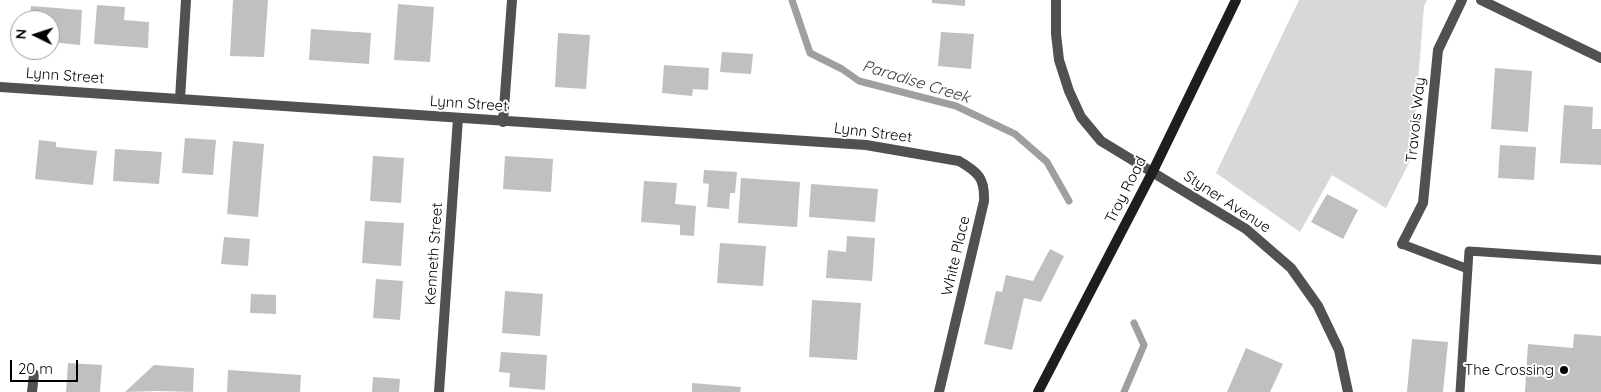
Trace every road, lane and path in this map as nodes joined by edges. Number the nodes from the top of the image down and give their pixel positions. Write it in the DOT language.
graph roads {
  1 [pos="186,0"];
  2 [pos="512,0"];
  3 [pos="1056,0"];
  4 [pos="1236,0"];
  5 [pos="1462,0"];
  6 [pos="1481,0"];
  7 [pos="1601,58"];
  8 [pos="0,87"];
  9 [pos="180,99"];
  10 [pos="458,118"];
  11 [pos="503,122"];
  12 [pos="934,157"];
  13 [pos="1152,173"];
  14 [pos="1402,244"];
  15 [pos="1601,260"];
  16 [pos="1468,269"];
  17 [pos="34,374"];
  18 [pos="32,392"];
  19 [pos="439,392"];
  20 [pos="939,392"];
  21 [pos="1038,392"];
  22 [pos="1348,392"];
  23 [pos="1460,392"];
  1 -- 9 [label="street"];
  2 -- 11 [label="street"];
  3 -- 13 [label="street, Styner Avenue"];
  4 -- 13 [label="main road, Troy Road"];
  5 -- 14 [label="street, Travois Way"];
  6 -- 7 [label="street"];
  8 -- 9 [label="street, Lynn Street"];
  9 -- 10 [label="street, Lynn Street"];
  10 -- 11 [label="street, Lynn Street"];
  10 -- 19 [label="street, Kenneth Street"];
  11 -- 12 [label="street, Lynn Street"];
  12 -- 20 [label="street, White Place"];
  13 -- 21 [label="main road, Troy Road"];
  13 -- 22 [label="street, Styner Avenue"];
  14 -- 16 [label="lane"];
  15 -- 16 [label="lane"];
  16 -- 23 [label="lane"];
  17 -- 18 [label="street"];
}
